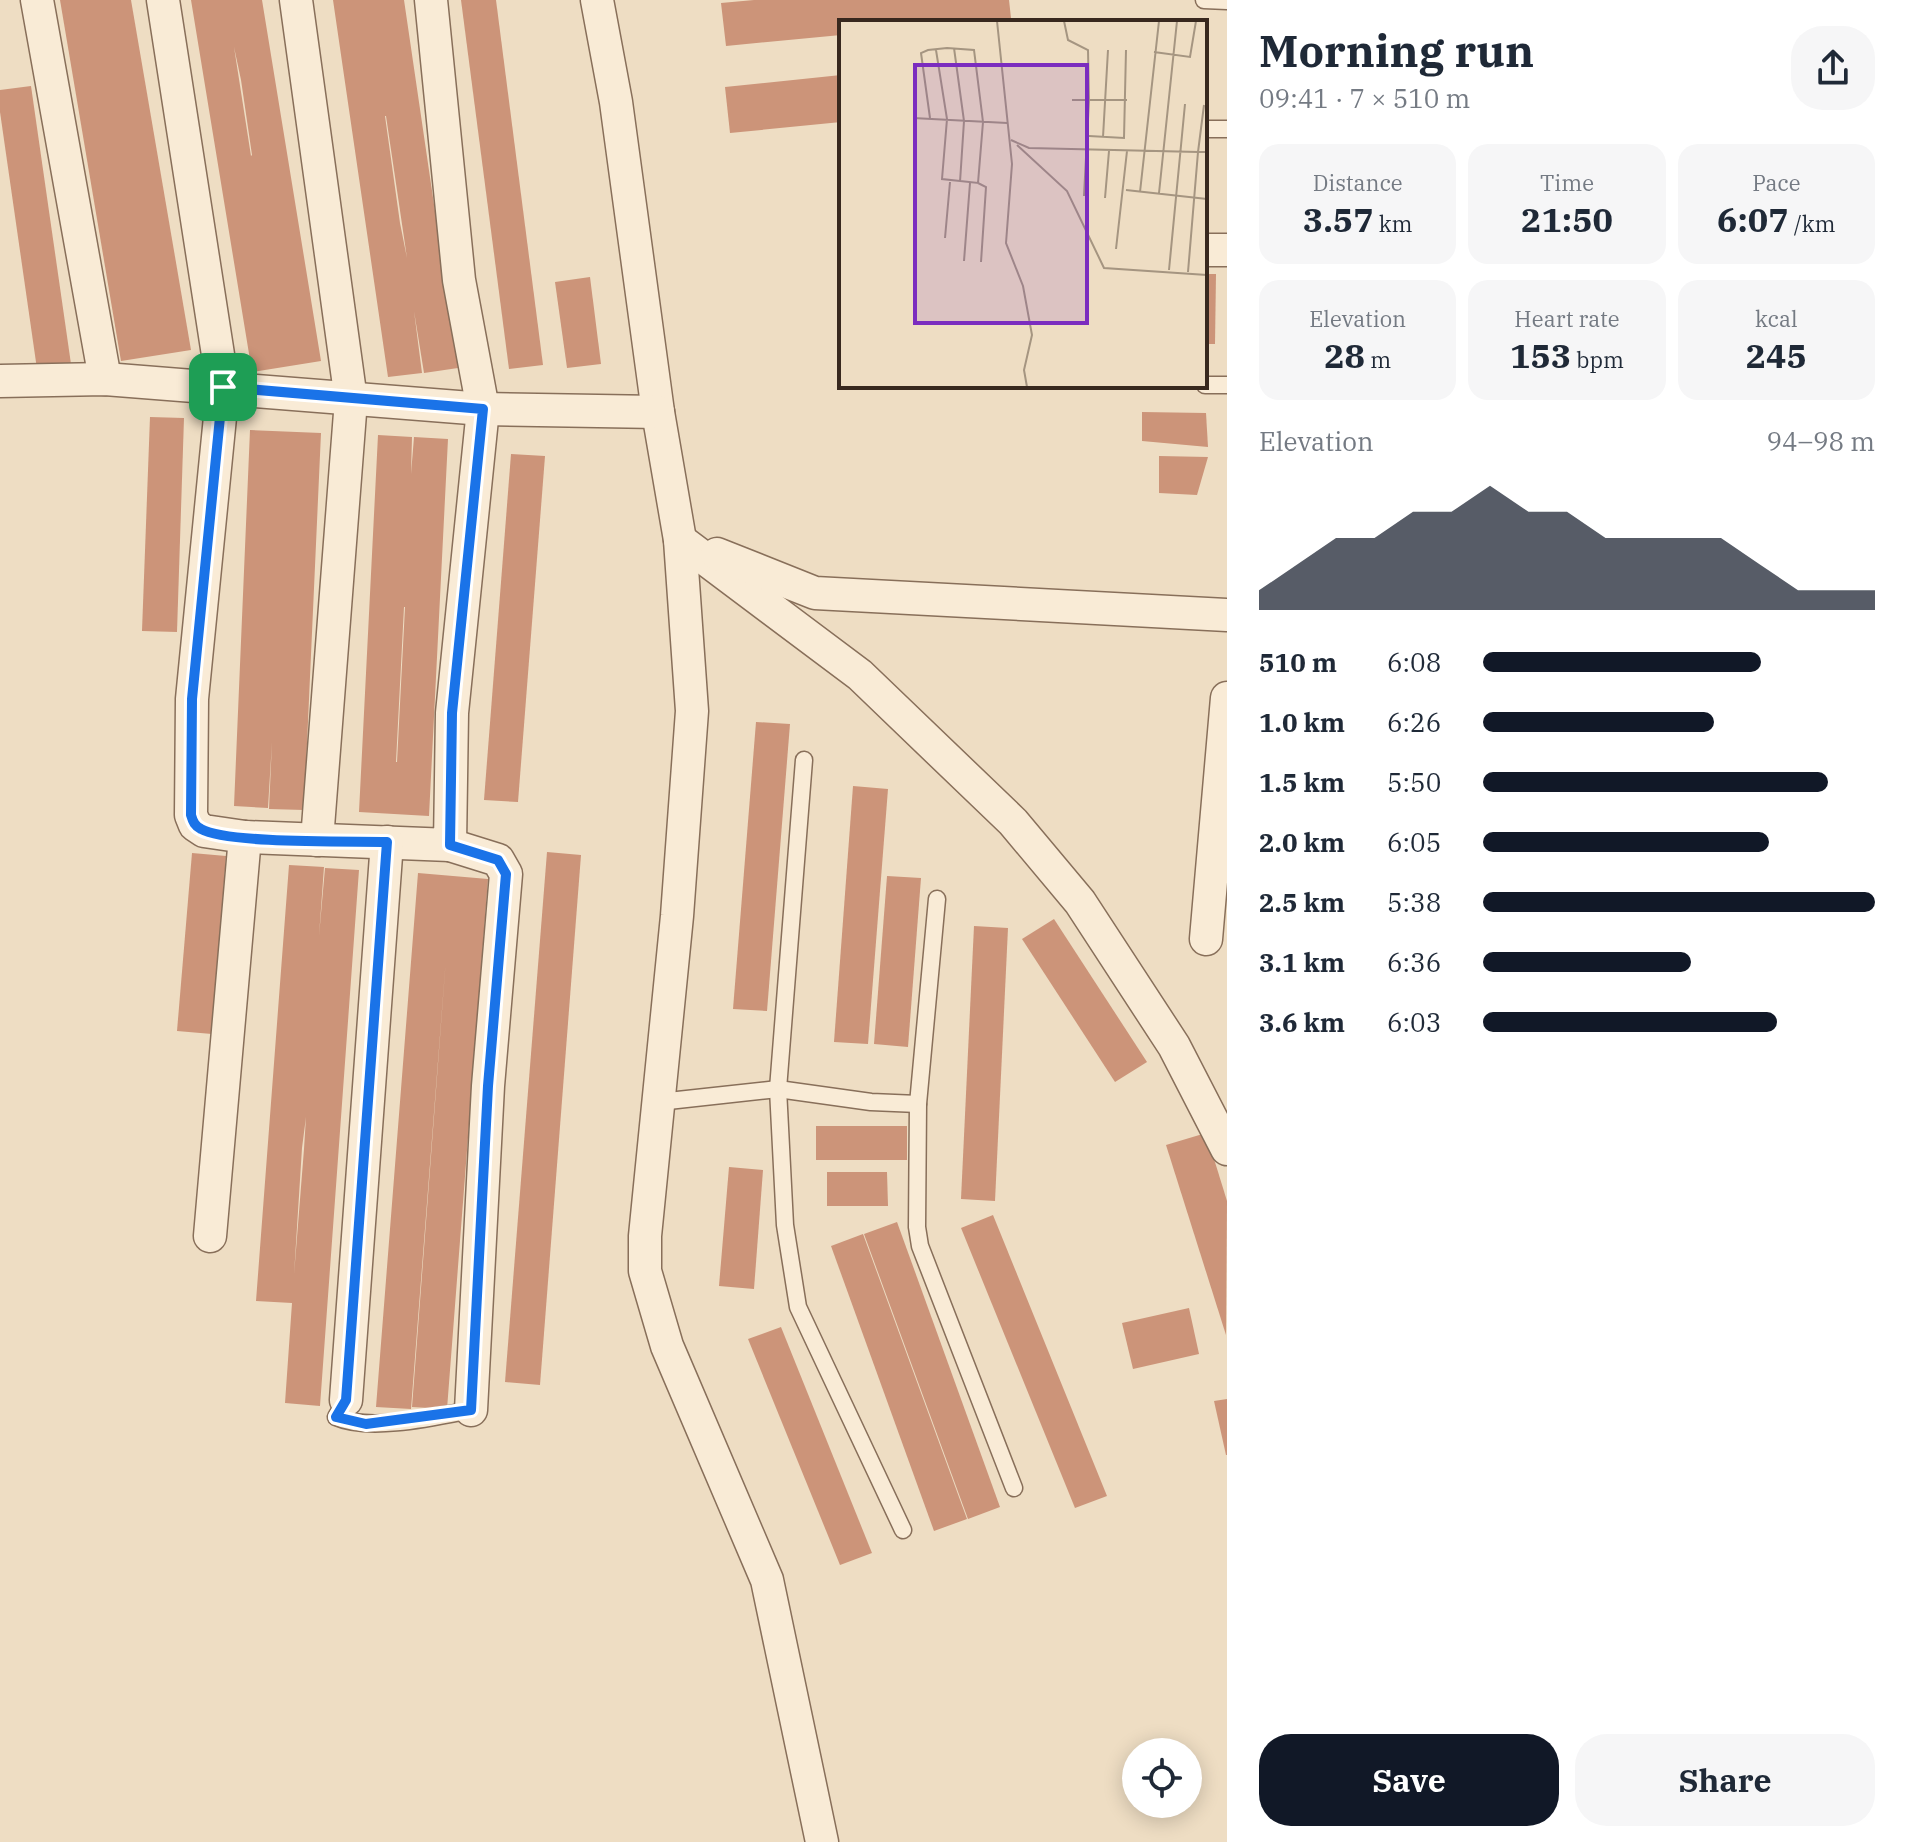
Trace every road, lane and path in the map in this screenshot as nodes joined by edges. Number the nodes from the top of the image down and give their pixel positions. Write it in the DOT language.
graph roads {
  1 [pos="37,0"];
  2 [pos="163,0"];
  3 [pos="296,0"];
  4 [pos="431,0"];
  5 [pos="597,0"];
  6 [pos="1204,0"];
  7 [pos="1227,1"];
  8 [pos="105,379"];
  9 [pos="0,381"];
  10 [pos="223,387"];
  11 [pos="351,400"];
  12 [pos="483,409"];
  13 [pos="658,412"];
  14 [pos="680,540"];
  15 [pos="1227,615"];
  16 [pos="1227,698"];
  17 [pos="804,760"];
  18 [pos="245,837"];
  19 [pos="317,840"];
  20 [pos="387,842"];
  21 [pos="450,845"];
  22 [pos="937,899"];
  23 [pos="1206,939"];
  24 [pos="778,1089"];
  25 [pos="659,1102"];
  26 [pos="918,1104"];
  27 [pos="1227,1149"];
  28 [pos="210,1236"];
  29 [pos="346,1400"];
  30 [pos="471,1410"];
  31 [pos="1014,1488"];
  32 [pos="903,1530"];
  33 [pos="822,1842"];
  1 -- 8 [label="street"];
  2 -- 10 [label="street"];
  3 -- 11 [label="street"];
  4 -- 12 [label="street"];
  5 -- 13 [label="street"];
  6 -- 7 [label="lane"];
  8 -- 9 [label="street"];
  8 -- 10 [label="street"];
  10 -- 11 [label="street"];
  10 -- 18 [label="street"];
  11 -- 12 [label="street"];
  11 -- 19 [label="street"];
  12 -- 13 [label="street"];
  12 -- 21 [label="street"];
  13 -- 14 [label="street"];
  14 -- 15 [label="street"];
  14 -- 25 [label="street"];
  14 -- 27 [label="street"];
  16 -- 23 [label="street"];
  17 -- 24 [label="lane"];
  18 -- 19 [label="street"];
  18 -- 28 [label="street"];
  19 -- 20 [label="street"];
  20 -- 21 [label="street"];
  20 -- 29 [label="street"];
  21 -- 30 [label="street"];
  22 -- 26 [label="lane"];
  24 -- 25 [label="lane"];
  24 -- 26 [label="lane"];
  24 -- 32 [label="lane"];
  25 -- 33 [label="street"];
  26 -- 31 [label="lane"];
  29 -- 30 [label="lane"];
}
